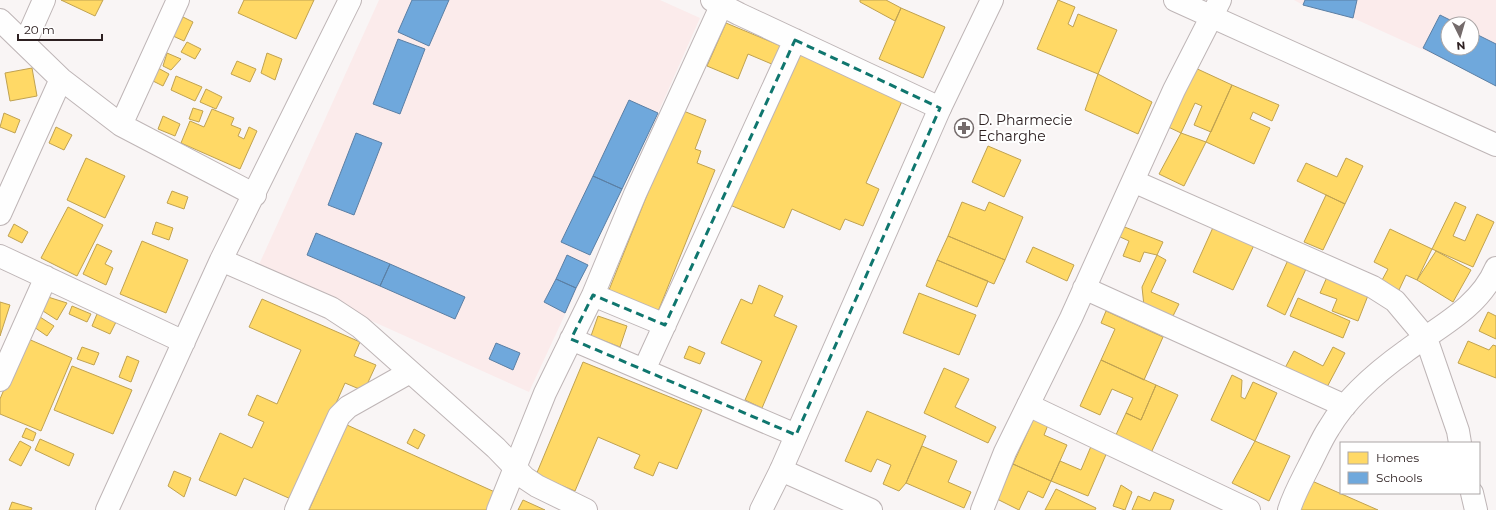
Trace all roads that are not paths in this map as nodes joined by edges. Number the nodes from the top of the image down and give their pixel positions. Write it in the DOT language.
graph roads {
  1 [pos="44,0"];
  2 [pos="178,0"];
  3 [pos="350,0"];
  4 [pos="992,0"];
  5 [pos="1176,0"];
  6 [pos="717,2"];
  7 [pos="1216,8"];
  8 [pos="0,20"];
  9 [pos="795,40"];
  10 [pos="25,44"];
  11 [pos="61,79"];
  12 [pos="940,108"];
  13 [pos="121,125"];
  14 [pos="1496,145"];
  15 [pos="1133,181"];
  16 [pos="255,195"];
  17 [pos="0,214"];
  18 [pos="0,256"];
  19 [pos="221,260"];
  20 [pos="1496,268"];
  21 [pos="46,277"];
  22 [pos="1084,288"];
  23 [pos="593,295"];
  24 [pos="665,325"];
  25 [pos="1426,338"];
  26 [pos="571,339"];
  27 [pos="184,342"];
  28 [pos="644,370"];
  29 [pos="410,372"];
  30 [pos="0,380"];
  31 [pos="1028,405"];
  32 [pos="1345,406"];
  33 [pos="796,435"];
  34 [pos="1460,442"];
  35 [pos="516,468"];
  36 [pos="781,470"];
  37 [pos="1472,494"];
  38 [pos="107,510"];
  39 [pos="296,510"];
  40 [pos="498,510"];
  41 [pos="586,510"];
  42 [pos="761,510"];
  43 [pos="871,510"];
  44 [pos="982,510"];
  45 [pos="1249,510"];
  46 [pos="1289,510"];
  47 [pos="1476,510"];
  1 -- 10 [label="street"];
  2 -- 13 [label="street"];
  3 -- 16 [label="street"];
  4 -- 12 [label="street"];
  5 -- 7 [label="street"];
  6 -- 9 [label="street"];
  6 -- 23 [label="street"];
  7 -- 14 [label="street"];
  7 -- 15 [label="street"];
  8 -- 10 [label="street"];
  9 -- 12 [label="street"];
  9 -- 24 [label="street"];
  10 -- 11 [label="street"];
  11 -- 13 [label="street"];
  11 -- 17 [label="street"];
  12 -- 33 [label="street"];
  13 -- 16 [label="street"];
  15 -- 22 [label="street"];
  15 -- 25 [label="street"];
  16 -- 19 [label="street"];
  18 -- 21 [label="street"];
  19 -- 27 [label="street"];
  19 -- 29 [label="street"];
  20 -- 25 [label="street"];
  21 -- 27 [label="street"];
  21 -- 30 [label="street"];
  22 -- 31 [label="street"];
  22 -- 32 [label="street"];
  23 -- 24 [label="street"];
  23 -- 26 [label="street"];
  24 -- 28 [label="street"];
  25 -- 32 [label="street"];
  25 -- 34 [label="street"];
  26 -- 28 [label="street"];
  26 -- 35 [label="street"];
  27 -- 38 [label="street"];
  28 -- 33 [label="street"];
  29 -- 35 [label="street"];
  29 -- 39 [label="street"];
  31 -- 44 [label="street"];
  31 -- 45 [label="street"];
  32 -- 46 [label="street"];
  33 -- 36 [label="street"];
  35 -- 40 [label="street"];
  35 -- 41 [label="street"];
  36 -- 42 [label="street"];
  36 -- 43 [label="street"];
  37 -- 47 [label="street"];
}
